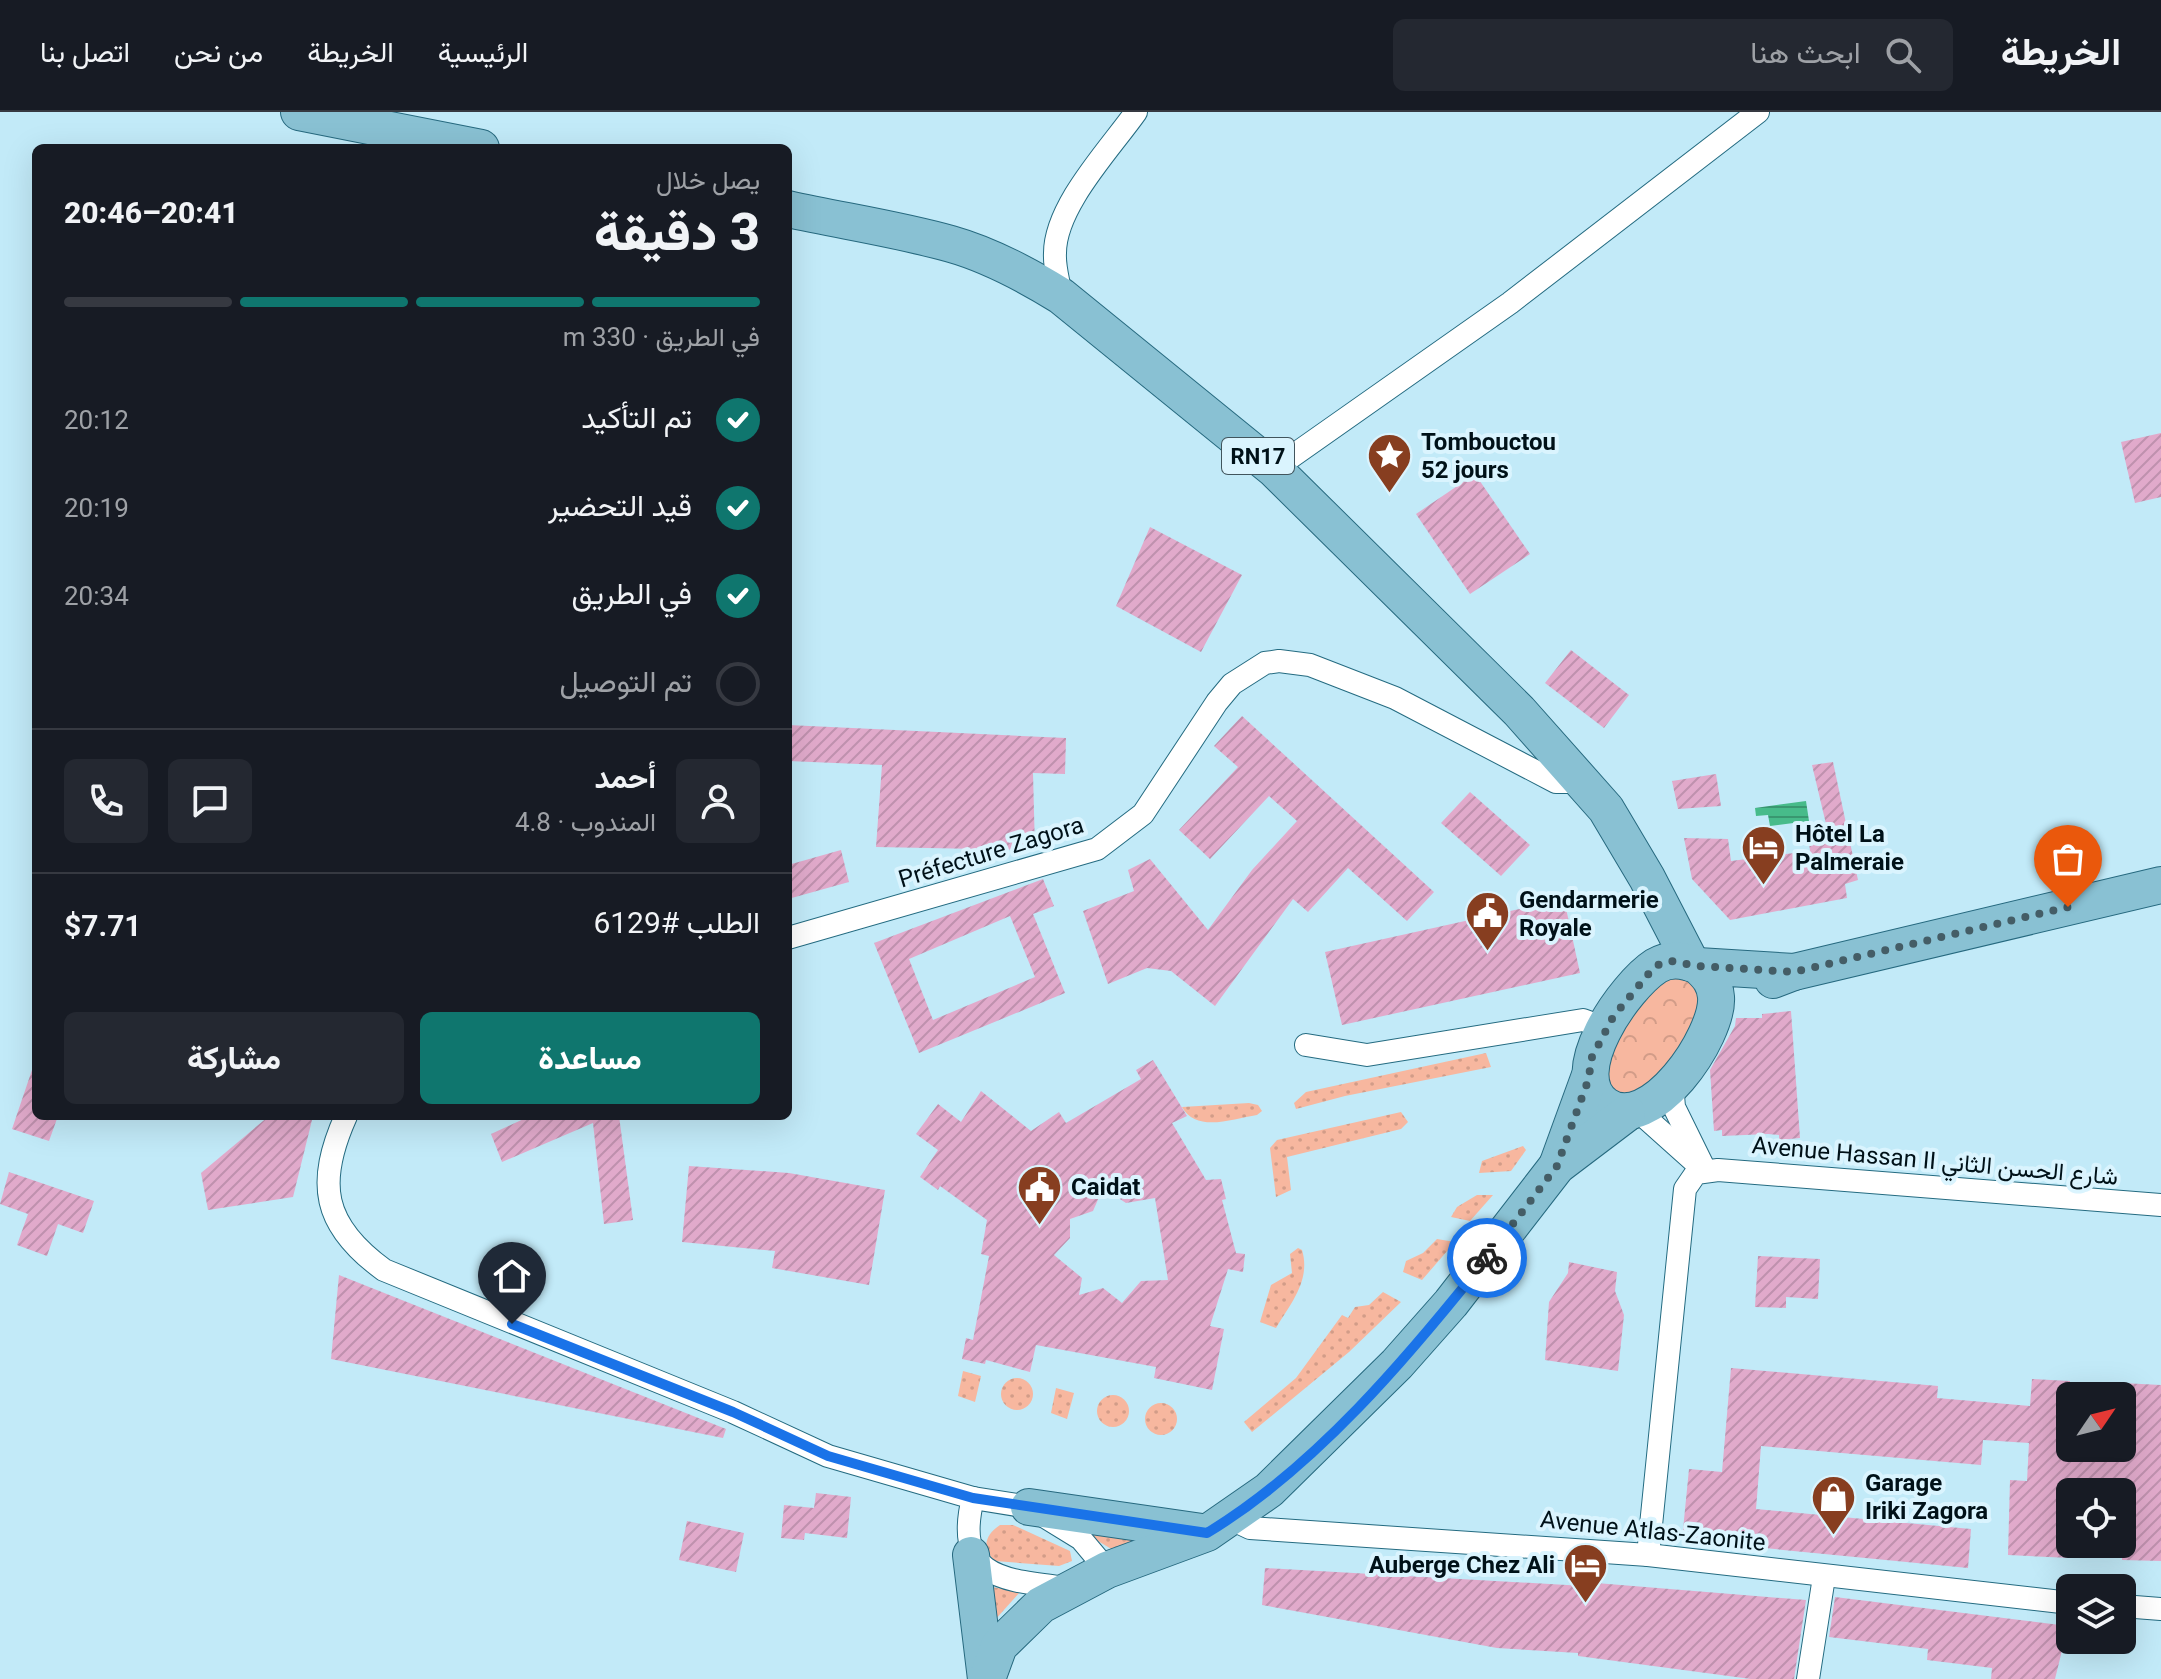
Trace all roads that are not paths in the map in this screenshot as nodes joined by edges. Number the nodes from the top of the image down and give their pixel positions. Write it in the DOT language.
graph roads {
  1 [pos="299,112"];
  2 [pos="1136,112"];
  3 [pos="1758,112"];
  4 [pos="461,144"];
  5 [pos="792,210"];
  6 [pos="1061,296"];
  7 [pos="1274,469"];
  8 [pos="1579,776"];
  9 [pos="1631,848"];
  10 [pos="2161,885"];
  11 [pos="792,937"];
  12 [pos="1694,965"];
  13 [pos="1655,966"];
  14 [pos="1794,972"];
  15 [pos="1716,1004"];
  16 [pos="1605,1028"];
  17 [pos="1306,1045"];
  18 [pos="1589,1078"];
  19 [pos="1672,1084"];
  20 [pos="1632,1112"];
  21 [pos="345,1120"];
  22 [pos="1557,1166"];
  23 [pos="1705,1170"];
  24 [pos="2161,1205"];
  25 [pos="973,1498"];
  26 [pos="1029,1507"];
  27 [pos="1219,1526"];
  28 [pos="971,1555"];
  29 [pos="1648,1555"];
  30 [pos="1107,1570"];
  31 [pos="1824,1577"];
  32 [pos="1067,1588"];
  33 [pos="2056,1602"];
  34 [pos="2136,1607"];
  35 [pos="2161,1609"];
  36 [pos="986,1679"];
  37 [pos="1808,1679"];
  1 -- 4 [label="main road"];
  2 -- 6 [label="street"];
  3 -- 7 [label="street"];
  5 -- 6 [label="main road, RN17"];
  6 -- 7 [label="main road, RN17"];
  7 -- 8 [label="main road, RN17"];
  8 -- 9 [label="main road, RN17"];
  8 -- 11 [label="street, Préfecture Zagora"];
  9 -- 12 [label="main road, RN17"];
  9 -- 13 [label="main road, RN17"];
  10 -- 14 [label="main road"];
  12 -- 13 [label="main road"];
  12 -- 14 [label="main road"];
  12 -- 15 [label="main road, RN17"];
  13 -- 16 [label="main road"];
  14 -- 15 [label="main road"];
  15 -- 19 [label="main road"];
  16 -- 17 [label="street"];
  16 -- 18 [label="main road"];
  18 -- 20 [label="main road"];
  18 -- 22 [label="main road"];
  19 -- 20 [label="main road"];
  19 -- 23 [label="street"];
  20 -- 22 [label="main road"];
  20 -- 23 [label="street"];
  21 -- 25 [label="street"];
  22 -- 27 [label="main road"];
  23 -- 24 [label="street, Avenue Hassan II شارع الحسن الثاني"];
  23 -- 29 [label="street"];
  25 -- 26 [label="street"];
  25 -- 28 [label="street"];
  26 -- 27 [label="main road"];
  26 -- 30 [label="street"];
  27 -- 29 [label="street, Avenue Atlas-Zaonite"];
  27 -- 30 [label="main road"];
  28 -- 32 [label="street"];
  28 -- 36 [label="main road"];
  29 -- 31 [label="street, Avenue Atlas-Zaonite"];
  30 -- 32 [label="main road"];
  31 -- 33 [label="street, Avenue Atlas-Zaonite"];
  31 -- 37 [label="street"];
  32 -- 36 [label="main road"];
  34 -- 35 [label="street"];
}
